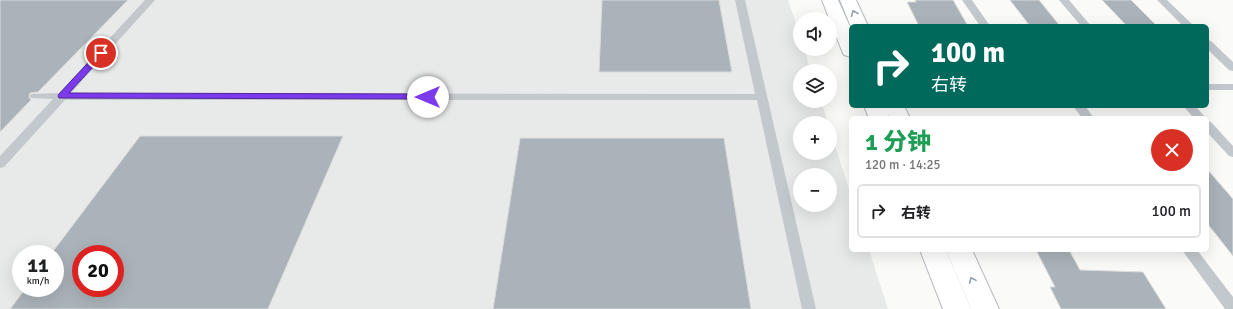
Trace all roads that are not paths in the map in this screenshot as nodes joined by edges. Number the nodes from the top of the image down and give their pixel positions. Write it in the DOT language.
graph roads {
  1 [pos="150,0"];
  2 [pos="740,0"];
  3 [pos="830,0"];
  4 [pos="848,0"];
  5 [pos="967,0"];
  6 [pos="1064,0"];
  7 [pos="1162,0"];
  8 [pos="858,24"];
  9 [pos="983,24"];
  10 [pos="1084,24"];
  11 [pos="1187,24"];
  12 [pos="1209,45"];
  13 [pos="849,46"];
  14 [pos="1233,68"];
  15 [pos="1209,87"];
  16 [pos="1233,87"];
  17 [pos="35,96"];
  18 [pos="62,96"];
  19 [pos="762,97"];
  20 [pos="1191,108"];
  21 [pos="1198,116"];
  22 [pos="1209,127"];
  23 [pos="1233,153"];
  24 [pos="0,164"];
  25 [pos="933,252"];
  26 [pos="960,252"];
  27 [pos="1191,252"];
  28 [pos="1233,308"];
  29 [pos="809,309"];
  30 [pos="957,309"];
  31 [pos="985,309"];
  1 -- 18 [label="lane"];
  2 -- 19 [label="lane"];
  3 -- 13 [label="main road"];
  8 -- 4 [label="main road, one-way"];
  5 -- 9 [label="lane"];
  6 -- 10 [label="lane"];
  7 -- 11 [label="lane"];
  12 -- 14 [label="lane"];
  15 -- 16 [label="lane"];
  17 -- 18 [label="lane"];
  18 -- 19 [label="lane"];
  18 -- 24 [label="lane"];
  19 -- 29 [label="lane"];
  20 -- 21 [label="lane"];
  22 -- 23 [label="lane"];
  25 -- 30 [label="main road"];
  31 -- 26 [label="main road, one-way"];
  27 -- 28 [label="lane"];
}
